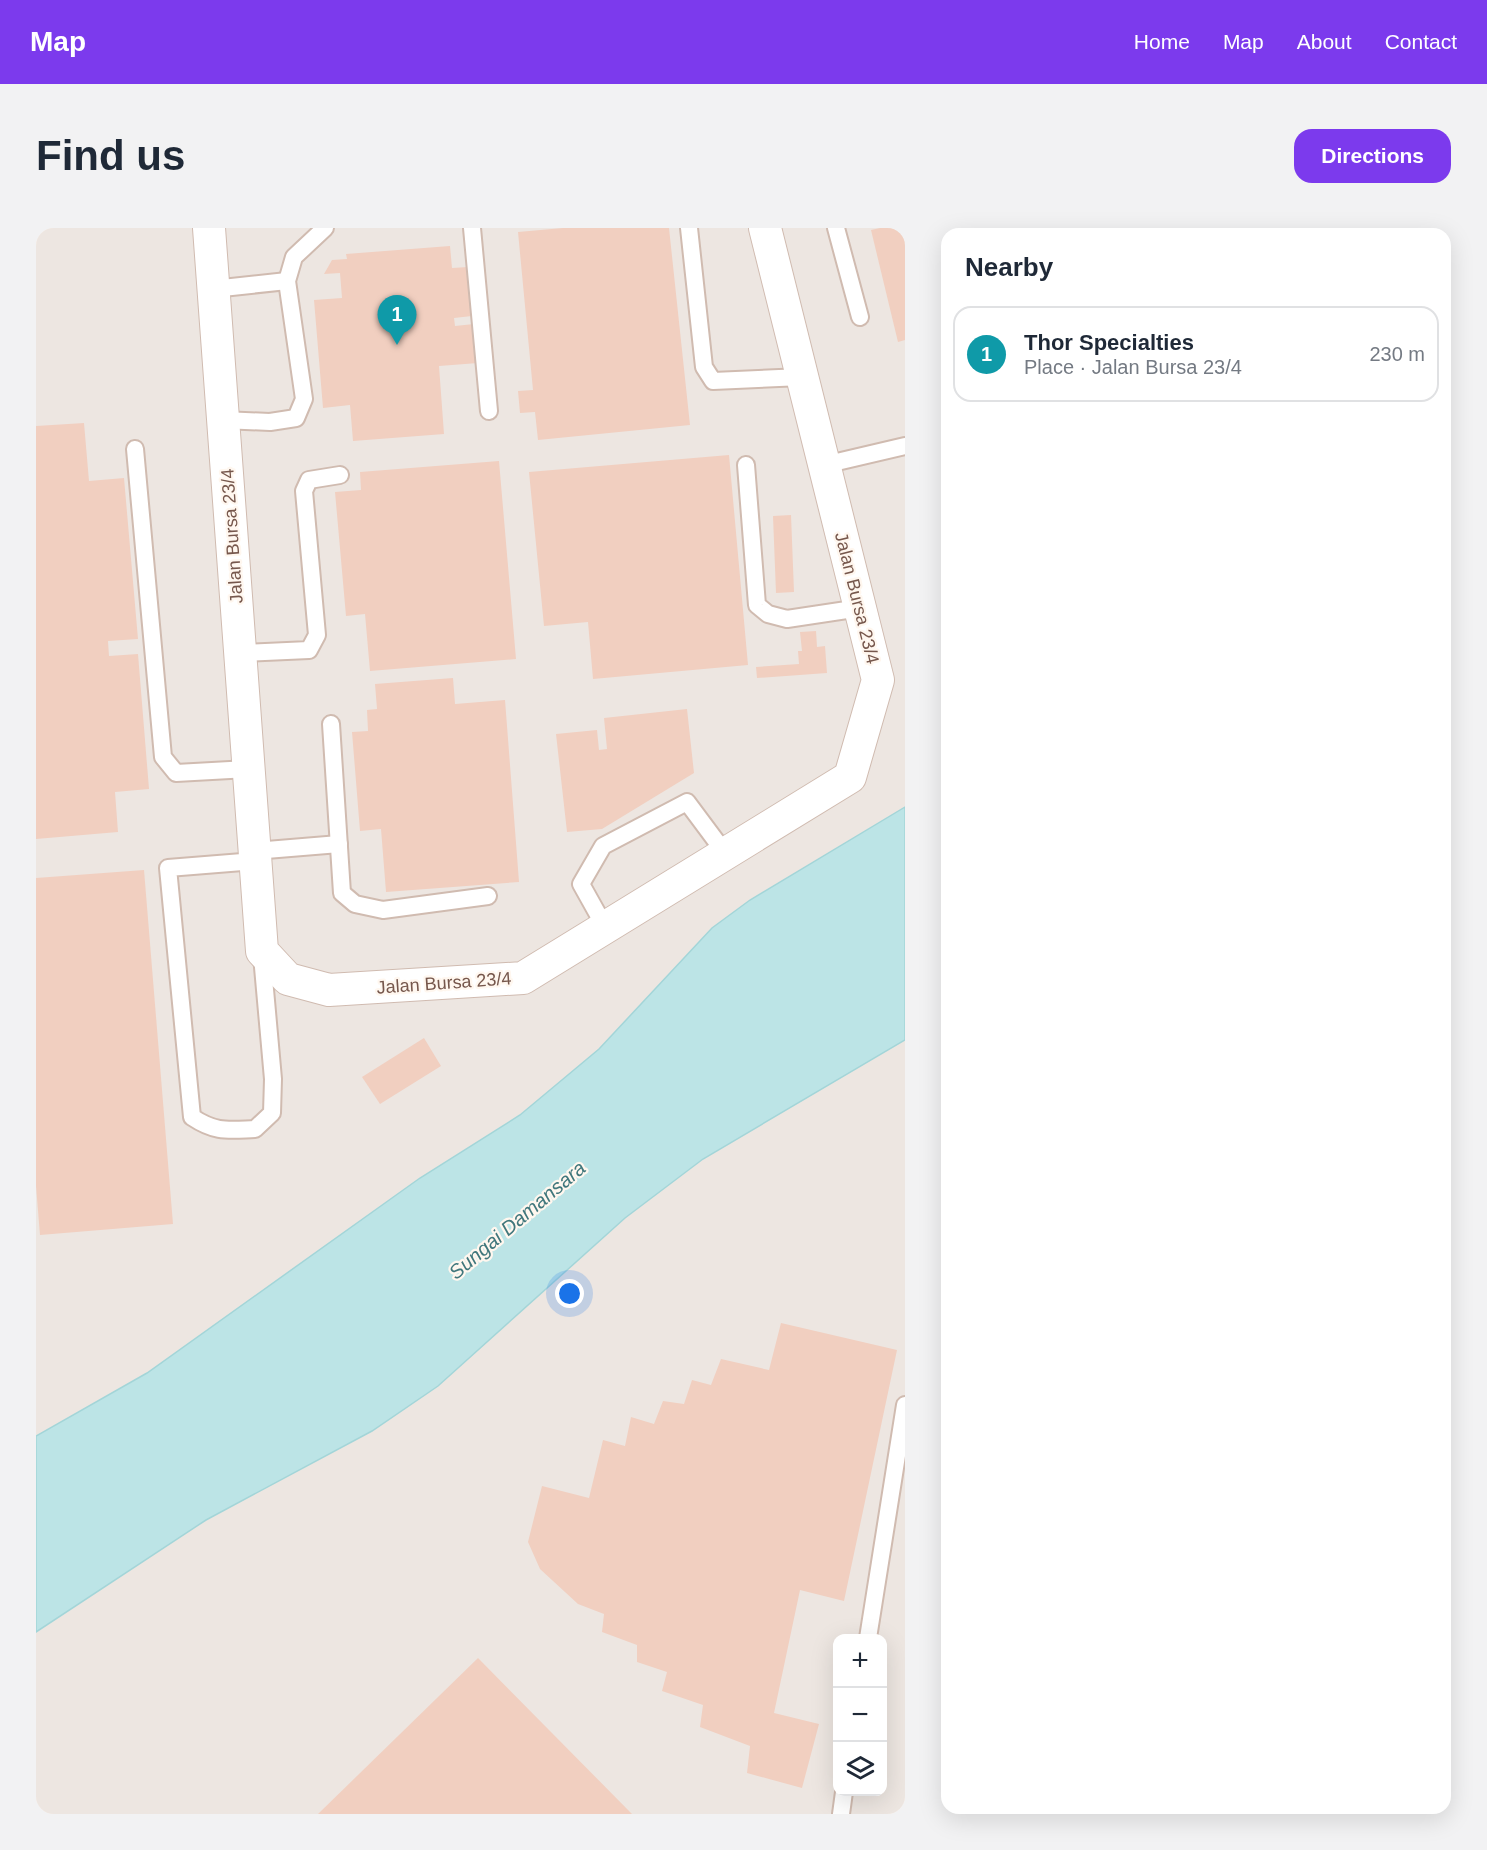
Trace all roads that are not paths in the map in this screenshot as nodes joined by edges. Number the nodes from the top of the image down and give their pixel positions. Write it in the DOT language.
graph roads {
  1 [pos="209,228"];
  2 [pos="325,228"];
  3 [pos="472,228"];
  4 [pos="689,228"];
  5 [pos="765,228"];
  6 [pos="836,228"];
  7 [pos="287,281"];
  8 [pos="213,289"];
  9 [pos="860,317"];
  10 [pos="802,377"];
  11 [pos="489,411"];
  12 [pos="223,420"];
  13 [pos="905,446"];
  14 [pos="135,449"];
  15 [pos="746,465"];
  16 [pos="824,465"];
  17 [pos="340,475"];
  18 [pos="860,608"];
  19 [pos="240,653"];
  20 [pos="331,723"];
  21 [pos="248,769"];
  22 [pos="339,844"];
  23 [pos="726,853"];
  24 [pos="255,856"];
  25 [pos="488,896"];
  26 [pos="604,927"];
  27 [pos="262,951"];
  28 [pos="905,1405"];
  29 [pos="869,1634"];
  30 [pos="843,1796"];
  31 [pos="841,1814"];
  1 -- 8 [label="street, Jalan Bursa 23/4"];
  2 -- 7 [label="lane"];
  3 -- 11 [label="lane"];
  4 -- 10 [label="lane"];
  5 -- 10 [label="street, Jalan Bursa 23/4"];
  6 -- 9 [label="lane"];
  7 -- 8 [label="lane"];
  7 -- 12 [label="lane"];
  8 -- 12 [label="street, Jalan Bursa 23/4"];
  10 -- 16 [label="street, Jalan Bursa 23/4"];
  12 -- 19 [label="street, Jalan Bursa 23/4"];
  13 -- 16 [label="lane"];
  14 -- 21 [label="lane"];
  15 -- 18 [label="lane"];
  16 -- 18 [label="street, Jalan Bursa 23/4"];
  17 -- 19 [label="lane"];
  18 -- 23 [label="street, Jalan Bursa 23/4"];
  19 -- 21 [label="street, Jalan Bursa 23/4"];
  20 -- 22 [label="lane"];
  21 -- 24 [label="street, Jalan Bursa 23/4"];
  22 -- 24 [label="lane"];
  22 -- 25 [label="lane"];
  23 -- 26 [label="street, Jalan Bursa 23/4"];
  23 -- 26 [label="lane"];
  24 -- 27 [label="street, Jalan Bursa 23/4"];
  24 -- 27 [label="lane"];
  26 -- 27 [label="street, Jalan Bursa 23/4"];
  28 -- 29 [label="lane"];
  30 -- 31 [label="lane"];
}
